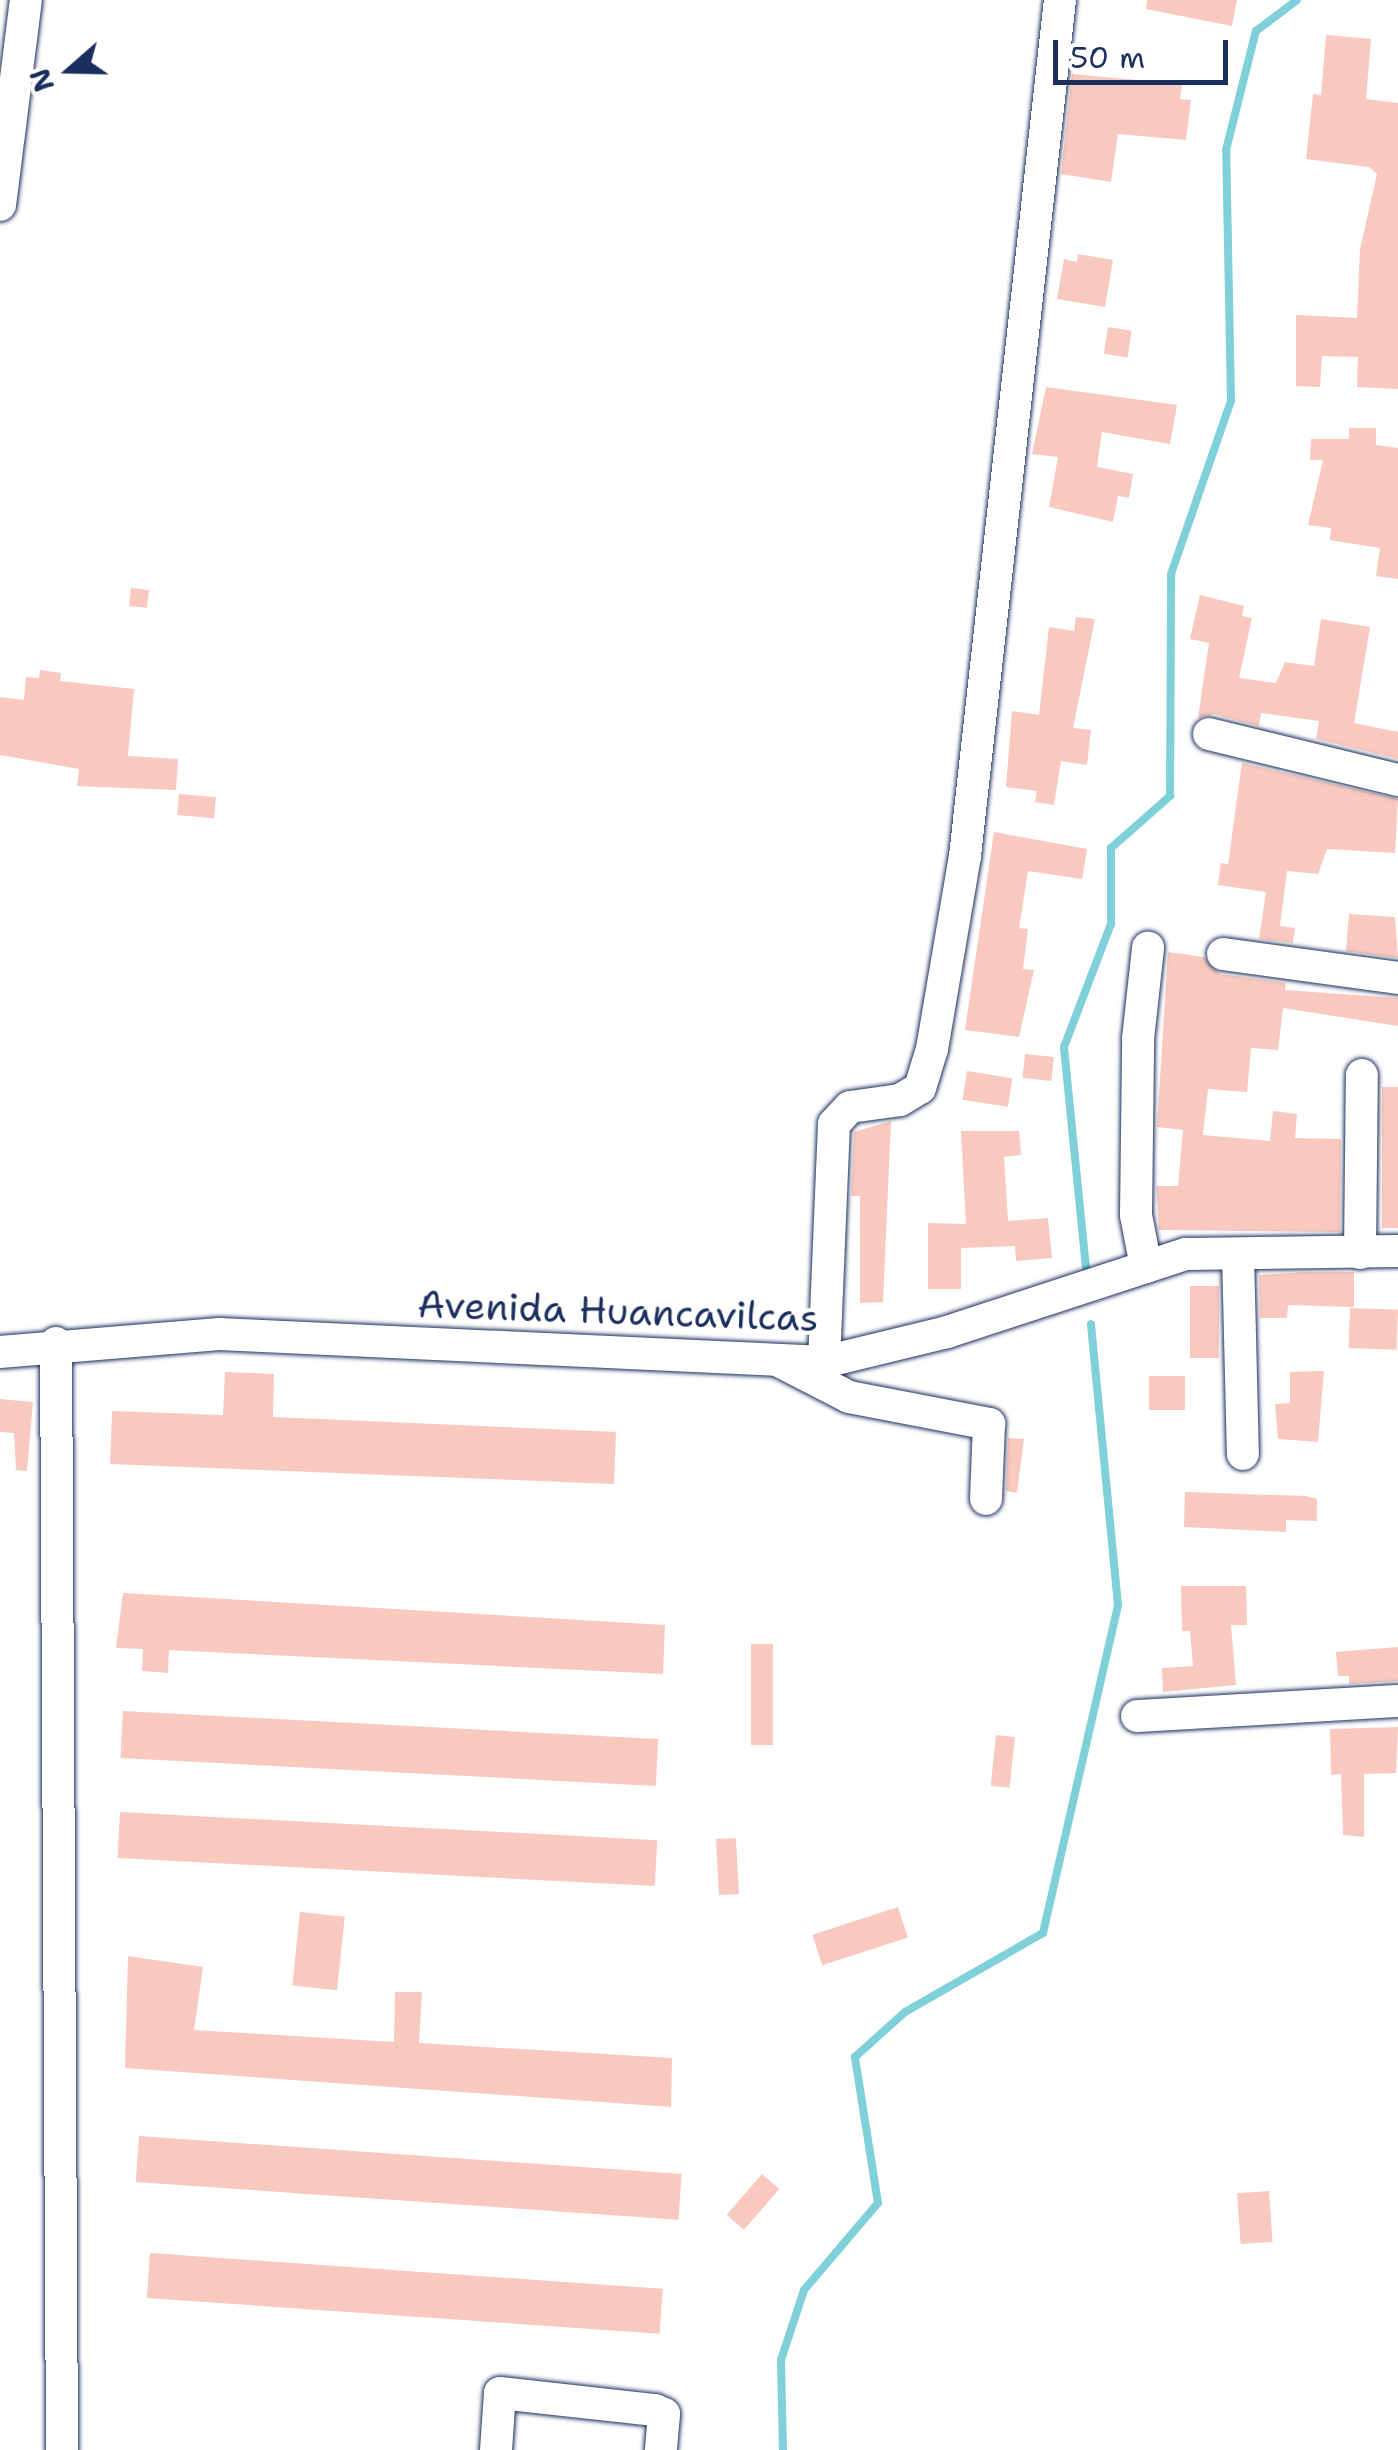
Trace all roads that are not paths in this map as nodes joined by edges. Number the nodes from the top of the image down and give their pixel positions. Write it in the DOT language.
graph roads {
  1 [pos="26,0"];
  2 [pos="1060,0"];
  3 [pos="0,205"];
  4 [pos="1209,734"];
  5 [pos="1398,780"];
  6 [pos="1148,948"];
  7 [pos="1223,954"];
  8 [pos="1398,978"];
  9 [pos="1362,1074"];
  10 [pos="1398,1252"];
  11 [pos="1360,1253"];
  12 [pos="1238,1254"];
  13 [pos="1146,1268"];
  14 [pos="56,1343"];
  15 [pos="0,1352"];
  16 [pos="777,1360"];
  17 [pos="824,1362"];
  18 [pos="1243,1454"];
  19 [pos="986,1500"];
  20 [pos="1398,1701"];
  21 [pos="1137,1716"];
  22 [pos="62,2450"];
  23 [pos="496,2450"];
  24 [pos="660,2450"];
  1 -- 3 [label="street"];
  2 -- 17 [label="street"];
  4 -- 5 [label="street"];
  6 -- 13 [label="street"];
  7 -- 8 [label="street"];
  9 -- 11 [label="street"];
  10 -- 11 [label="street, Avenida Huancavilcas"];
  11 -- 12 [label="street, Avenida Huancavilcas"];
  12 -- 13 [label="street, Avenida Huancavilcas"];
  12 -- 18 [label="street"];
  13 -- 17 [label="street, Avenida Huancavilcas"];
  14 -- 15 [label="street, Avenida Huancavilcas"];
  14 -- 16 [label="street, Avenida Huancavilcas"];
  14 -- 22 [label="street"];
  16 -- 17 [label="street, Avenida Huancavilcas"];
  16 -- 19 [label="street"];
  20 -- 21 [label="street"];
  23 -- 24 [label="street"];
}
